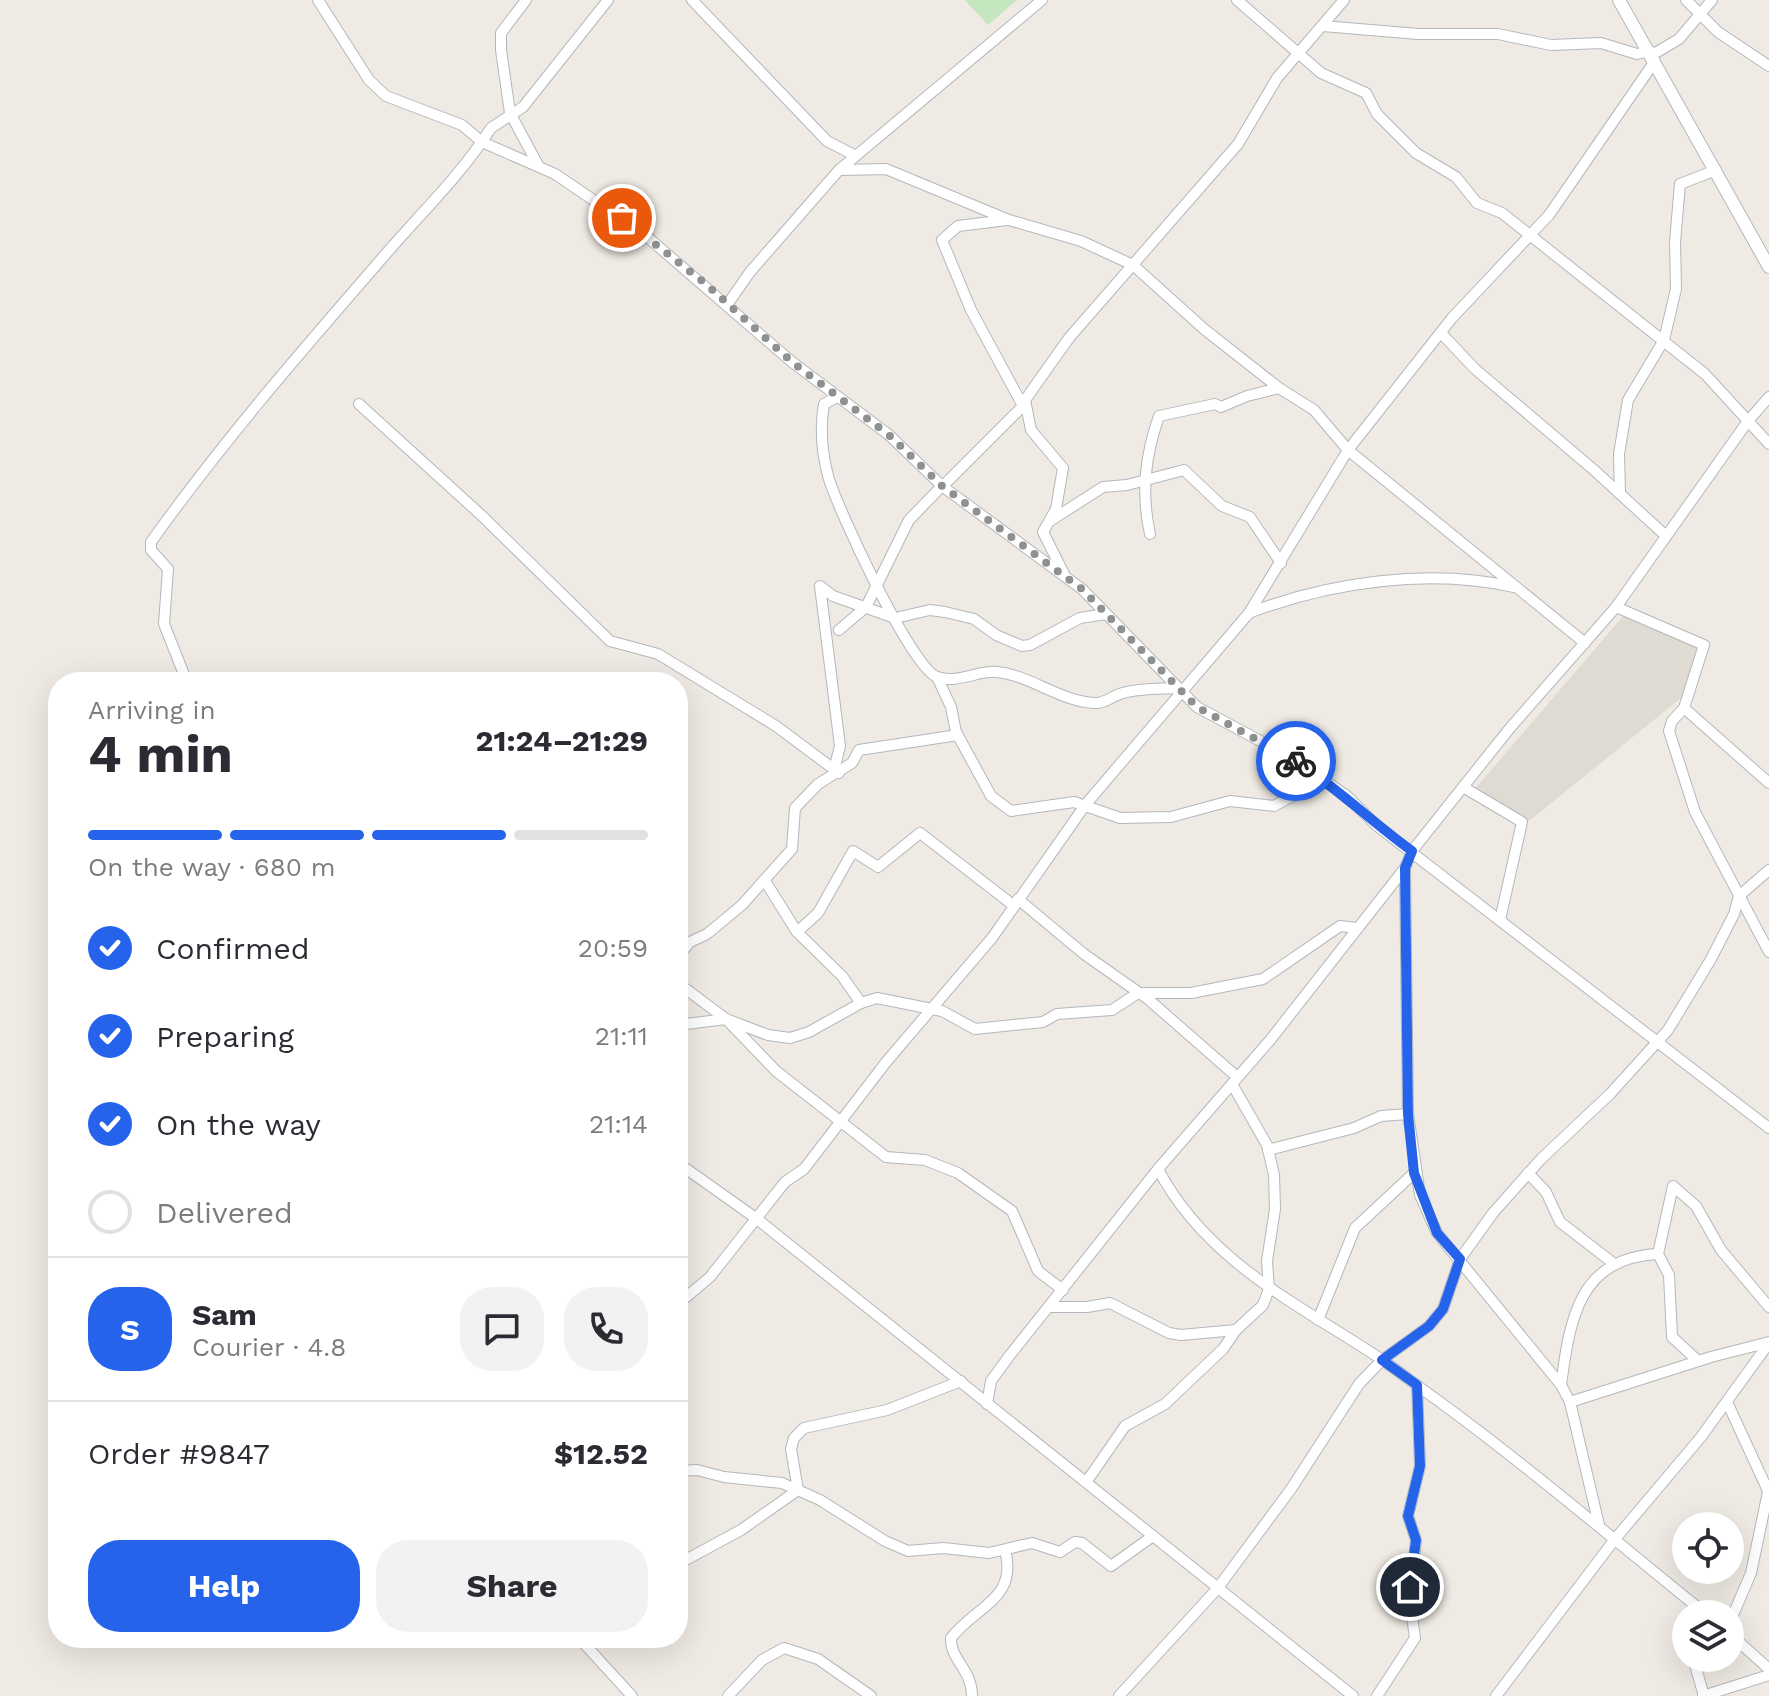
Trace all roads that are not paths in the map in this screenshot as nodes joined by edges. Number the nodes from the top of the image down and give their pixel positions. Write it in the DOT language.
graph roads {
  1 [pos="318,0"];
  2 [pos="526,0"];
  3 [pos="608,0"];
  4 [pos="692,0"];
  5 [pos="1042,0"];
  6 [pos="1237,0"];
  7 [pos="1344,0"];
  8 [pos="1619,0"];
  9 [pos="1686,0"];
  10 [pos="1712,0"];
  11 [pos="1700,16"];
  12 [pos="1323,26"];
  13 [pos="1300,53"];
  14 [pos="1652,56"];
  15 [pos="1769,66"];
  16 [pos="510,113"];
  17 [pos="482,142"];
  18 [pos="854,155"];
  19 [pos="539,167"];
  20 [pos="839,170"];
  21 [pos="1716,170"];
  22 [pos="1009,220"];
  23 [pos="1531,237"];
  24 [pos="1133,265"];
  25 [pos="1769,267"];
  26 [pos="727,305"];
  27 [pos="1441,333"];
  28 [pos="1664,340"];
  29 [pos="1279,388"];
  30 [pos="837,397"];
  31 [pos="1769,397"];
  32 [pos="359,404"];
  33 [pos="1023,406"];
  34 [pos="1748,421"];
  35 [pos="1769,444"];
  36 [pos="1348,450"];
  37 [pos="1145,480"];
  38 [pos="943,485"];
  39 [pos="1620,494"];
  40 [pos="1045,524"];
  41 [pos="1150,534"];
  42 [pos="1666,536"];
  43 [pos="1281,563"];
  44 [pos="1065,575"];
  45 [pos="879,585"];
  46 [pos="1517,587"];
  47 [pos="866,607"];
  48 [pos="1616,607"];
  49 [pos="1249,613"];
  50 [pos="1106,614"];
  51 [pos="895,618"];
  52 [pos="839,630"];
  53 [pos="1585,643"];
  54 [pos="183,672"];
  55 [pos="688,672"];
  56 [pos="688,672"];
  57 [pos="937,677"];
  58 [pos="1179,690"];
  59 [pos="1684,708"];
  60 [pos="958,735"];
  61 [pos="837,772"];
  62 [pos="1324,779"];
  63 [pos="1769,783"];
  64 [pos="1463,787"];
  65 [pos="1086,804"];
  66 [pos="1412,851"];
  67 [pos="1405,868"];
  68 [pos="1769,870"];
  69 [pos="765,881"];
  70 [pos="1739,896"];
  71 [pos="1016,902"];
  72 [pos="1500,920"];
  73 [pos="1357,928"];
  74 [pos="797,932"];
  75 [pos="688,944"];
  76 [pos="1769,952"];
  77 [pos="688,990"];
  78 [pos="1138,993"];
  79 [pos="861,1003"];
  80 [pos="928,1010"];
  81 [pos="726,1019"];
  82 [pos="688,1024"];
  83 [pos="1658,1042"];
  84 [pos="1234,1080"];
  85 [pos="1408,1114"];
  86 [pos="839,1121"];
  87 [pos="1769,1128"];
  88 [pos="1268,1150"];
  89 [pos="1158,1169"];
  90 [pos="688,1170"];
  91 [pos="1414,1173"];
  92 [pos="1528,1173"];
  93 [pos="757,1219"];
  94 [pos="1658,1254"];
  95 [pos="1460,1259"];
  96 [pos="1613,1263"];
  97 [pos="1269,1289"];
  98 [pos="1063,1290"];
  99 [pos="688,1296"];
  100 [pos="1049,1307"];
  101 [pos="1769,1307"];
  102 [pos="1318,1320"];
  103 [pos="1236,1330"];
  104 [pos="1769,1342"];
  105 [pos="1382,1360"];
  106 [pos="1698,1361"];
  107 [pos="961,1381"];
  108 [pos="1417,1385"];
  109 [pos="1561,1385"];
  110 [pos="1570,1402"];
  111 [pos="1727,1402"];
  112 [pos="987,1404"];
  113 [pos="688,1471"];
  114 [pos="1087,1481"];
  115 [pos="798,1490"];
  116 [pos="1769,1492"];
  117 [pos="1599,1525"];
  118 [pos="1153,1536"];
  119 [pos="1615,1539"];
  120 [pos="1005,1550"];
  121 [pos="688,1559"];
  122 [pos="1217,1589"];
  123 [pos="1685,1600"];
  124 [pos="1739,1600"];
  125 [pos="588,1648"];
  126 [pos="1744,1648"];
  127 [pos="1697,1672"];
  128 [pos="1769,1672"];
  129 [pos="628,1695"];
  130 [pos="728,1696"];
  131 [pos="871,1696"];
  132 [pos="972,1696"];
  133 [pos="1119,1696"];
  134 [pos="1353,1696"];
  135 [pos="1377,1696"];
  136 [pos="1496,1696"];
  137 [pos="1704,1696"];
  1 -- 17 [label="street"];
  2 -- 16 [label="street"];
  3 -- 16 [label="street"];
  4 -- 18 [label="street"];
  5 -- 18 [label="street"];
  6 -- 13 [label="street"];
  7 -- 12 [label="street"];
  8 -- 14 [label="street"];
  9 -- 11 [label="street"];
  10 -- 11 [label="street"];
  11 -- 14 [label="street"];
  11 -- 15 [label="street"];
  12 -- 13 [label="street"];
  12 -- 14 [label="street"];
  13 -- 23 [label="street"];
  13 -- 24 [label="street"];
  14 -- 21 [label="street"];
  14 -- 23 [label="street"];
  16 -- 17 [label="street"];
  16 -- 19 [label="street"];
  17 -- 19 [label="street"];
  17 -- 54 [label="street"];
  18 -- 20 [label="street"];
  19 -- 26 [label="street"];
  20 -- 22 [label="street"];
  20 -- 26 [label="street"];
  21 -- 25 [label="street"];
  21 -- 28 [label="street"];
  22 -- 24 [label="street"];
  22 -- 33 [label="street"];
  23 -- 27 [label="street"];
  23 -- 28 [label="street"];
  24 -- 29 [label="street"];
  24 -- 33 [label="street"];
  26 -- 30 [label="street"];
  27 -- 36 [label="street"];
  27 -- 39 [label="street"];
  28 -- 34 [label="street"];
  28 -- 39 [label="street"];
  29 -- 36 [label="street"];
  29 -- 37 [label="street"];
  30 -- 38 [label="street"];
  30 -- 45 [label="street"];
  31 -- 34 [label="street"];
  32 -- 55 [label="street"];
  33 -- 38 [label="street"];
  33 -- 40 [label="street"];
  34 -- 35 [label="street"];
  34 -- 42 [label="street"];
  36 -- 43 [label="street"];
  36 -- 46 [label="street"];
  37 -- 40 [label="street"];
  37 -- 41 [label="street"];
  37 -- 43 [label="street"];
  38 -- 44 [label="street"];
  38 -- 45 [label="street"];
  39 -- 42 [label="street"];
  40 -- 44 [label="street"];
  42 -- 48 [label="street"];
  43 -- 49 [label="street"];
  44 -- 50 [label="street"];
  45 -- 47 [label="street"];
  45 -- 51 [label="street"];
  46 -- 49 [label="street"];
  46 -- 53 [label="street"];
  47 -- 51 [label="street"];
  47 -- 52 [label="street"];
  47 -- 61 [label="street"];
  48 -- 53 [label="street"];
  48 -- 59 [label="street"];
  49 -- 58 [label="street"];
  50 -- 51 [label="street"];
  50 -- 58 [label="street"];
  51 -- 57 [label="street"];
  53 -- 64 [label="street"];
  56 -- 61 [label="street"];
  57 -- 58 [label="street"];
  57 -- 60 [label="street"];
  58 -- 62 [label="street"];
  58 -- 65 [label="street"];
  59 -- 63 [label="street"];
  59 -- 70 [label="street"];
  60 -- 61 [label="street"];
  60 -- 65 [label="street"];
  61 -- 69 [label="street"];
  62 -- 65 [label="street"];
  62 -- 66 [label="street"];
  64 -- 66 [label="street"];
  64 -- 72 [label="street"];
  65 -- 71 [label="street"];
  66 -- 67 [label="street"];
  66 -- 72 [label="street"];
  67 -- 73 [label="street"];
  67 -- 85 [label="street"];
  68 -- 70 [label="street"];
  69 -- 74 [label="street"];
  69 -- 75 [label="street"];
  70 -- 76 [label="street"];
  70 -- 83 [label="street"];
  71 -- 74 [label="street"];
  71 -- 78 [label="street"];
  71 -- 80 [label="street"];
  72 -- 83 [label="street"];
  73 -- 78 [label="street"];
  73 -- 84 [label="street"];
  74 -- 79 [label="street"];
  77 -- 81 [label="street"];
  78 -- 80 [label="street"];
  78 -- 84 [label="street"];
  79 -- 80 [label="street"];
  79 -- 81 [label="street"];
  80 -- 86 [label="street"];
  81 -- 82 [label="street"];
  81 -- 86 [label="street"];
  83 -- 87 [label="street"];
  83 -- 92 [label="street"];
  84 -- 88 [label="street"];
  84 -- 89 [label="street"];
  85 -- 88 [label="street"];
  85 -- 91 [label="street"];
  86 -- 93 [label="street"];
  86 -- 98 [label="street"];
  88 -- 97 [label="street"];
  89 -- 97 [label="street"];
  89 -- 98 [label="street"];
  90 -- 93 [label="street"];
  91 -- 95 [label="street"];
  91 -- 102 [label="street"];
  92 -- 95 [label="street"];
  92 -- 96 [label="street"];
  93 -- 99 [label="street"];
  93 -- 107 [label="street"];
  94 -- 96 [label="street"];
  94 -- 101 [label="street"];
  94 -- 106 [label="street"];
  95 -- 105 [label="street"];
  95 -- 109 [label="street"];
  96 -- 109 [label="street"];
  97 -- 102 [label="street"];
  97 -- 103 [label="street"];
  98 -- 100 [label="street"];
  100 -- 103 [label="street"];
  100 -- 112 [label="street"];
  102 -- 105 [label="street"];
  103 -- 114 [label="street"];
  104 -- 106 [label="street"];
  104 -- 111 [label="street"];
  105 -- 108 [label="street"];
  105 -- 122 [label="street"];
  106 -- 110 [label="street"];
  107 -- 112 [label="street"];
  107 -- 115 [label="street"];
  108 -- 117 [label="street"];
  108 -- 135 [label="street"];
  109 -- 110 [label="street"];
  110 -- 117 [label="street"];
  111 -- 116 [label="street"];
  111 -- 119 [label="street"];
  112 -- 114 [label="street"];
  113 -- 115 [label="street"];
  114 -- 118 [label="street"];
  115 -- 120 [label="street"];
  115 -- 121 [label="street"];
  116 -- 124 [label="street"];
  117 -- 119 [label="street"];
  118 -- 120 [label="street"];
  118 -- 122 [label="street"];
  119 -- 123 [label="street"];
  119 -- 136 [label="street"];
  120 -- 132 [label="street"];
  122 -- 133 [label="street"];
  122 -- 134 [label="street"];
  125 -- 129 [label="street"];
  126 -- 128 [label="street"];
  127 -- 137 [label="street"];
  128 -- 137 [label="street"];
  130 -- 131 [label="street"];
}
